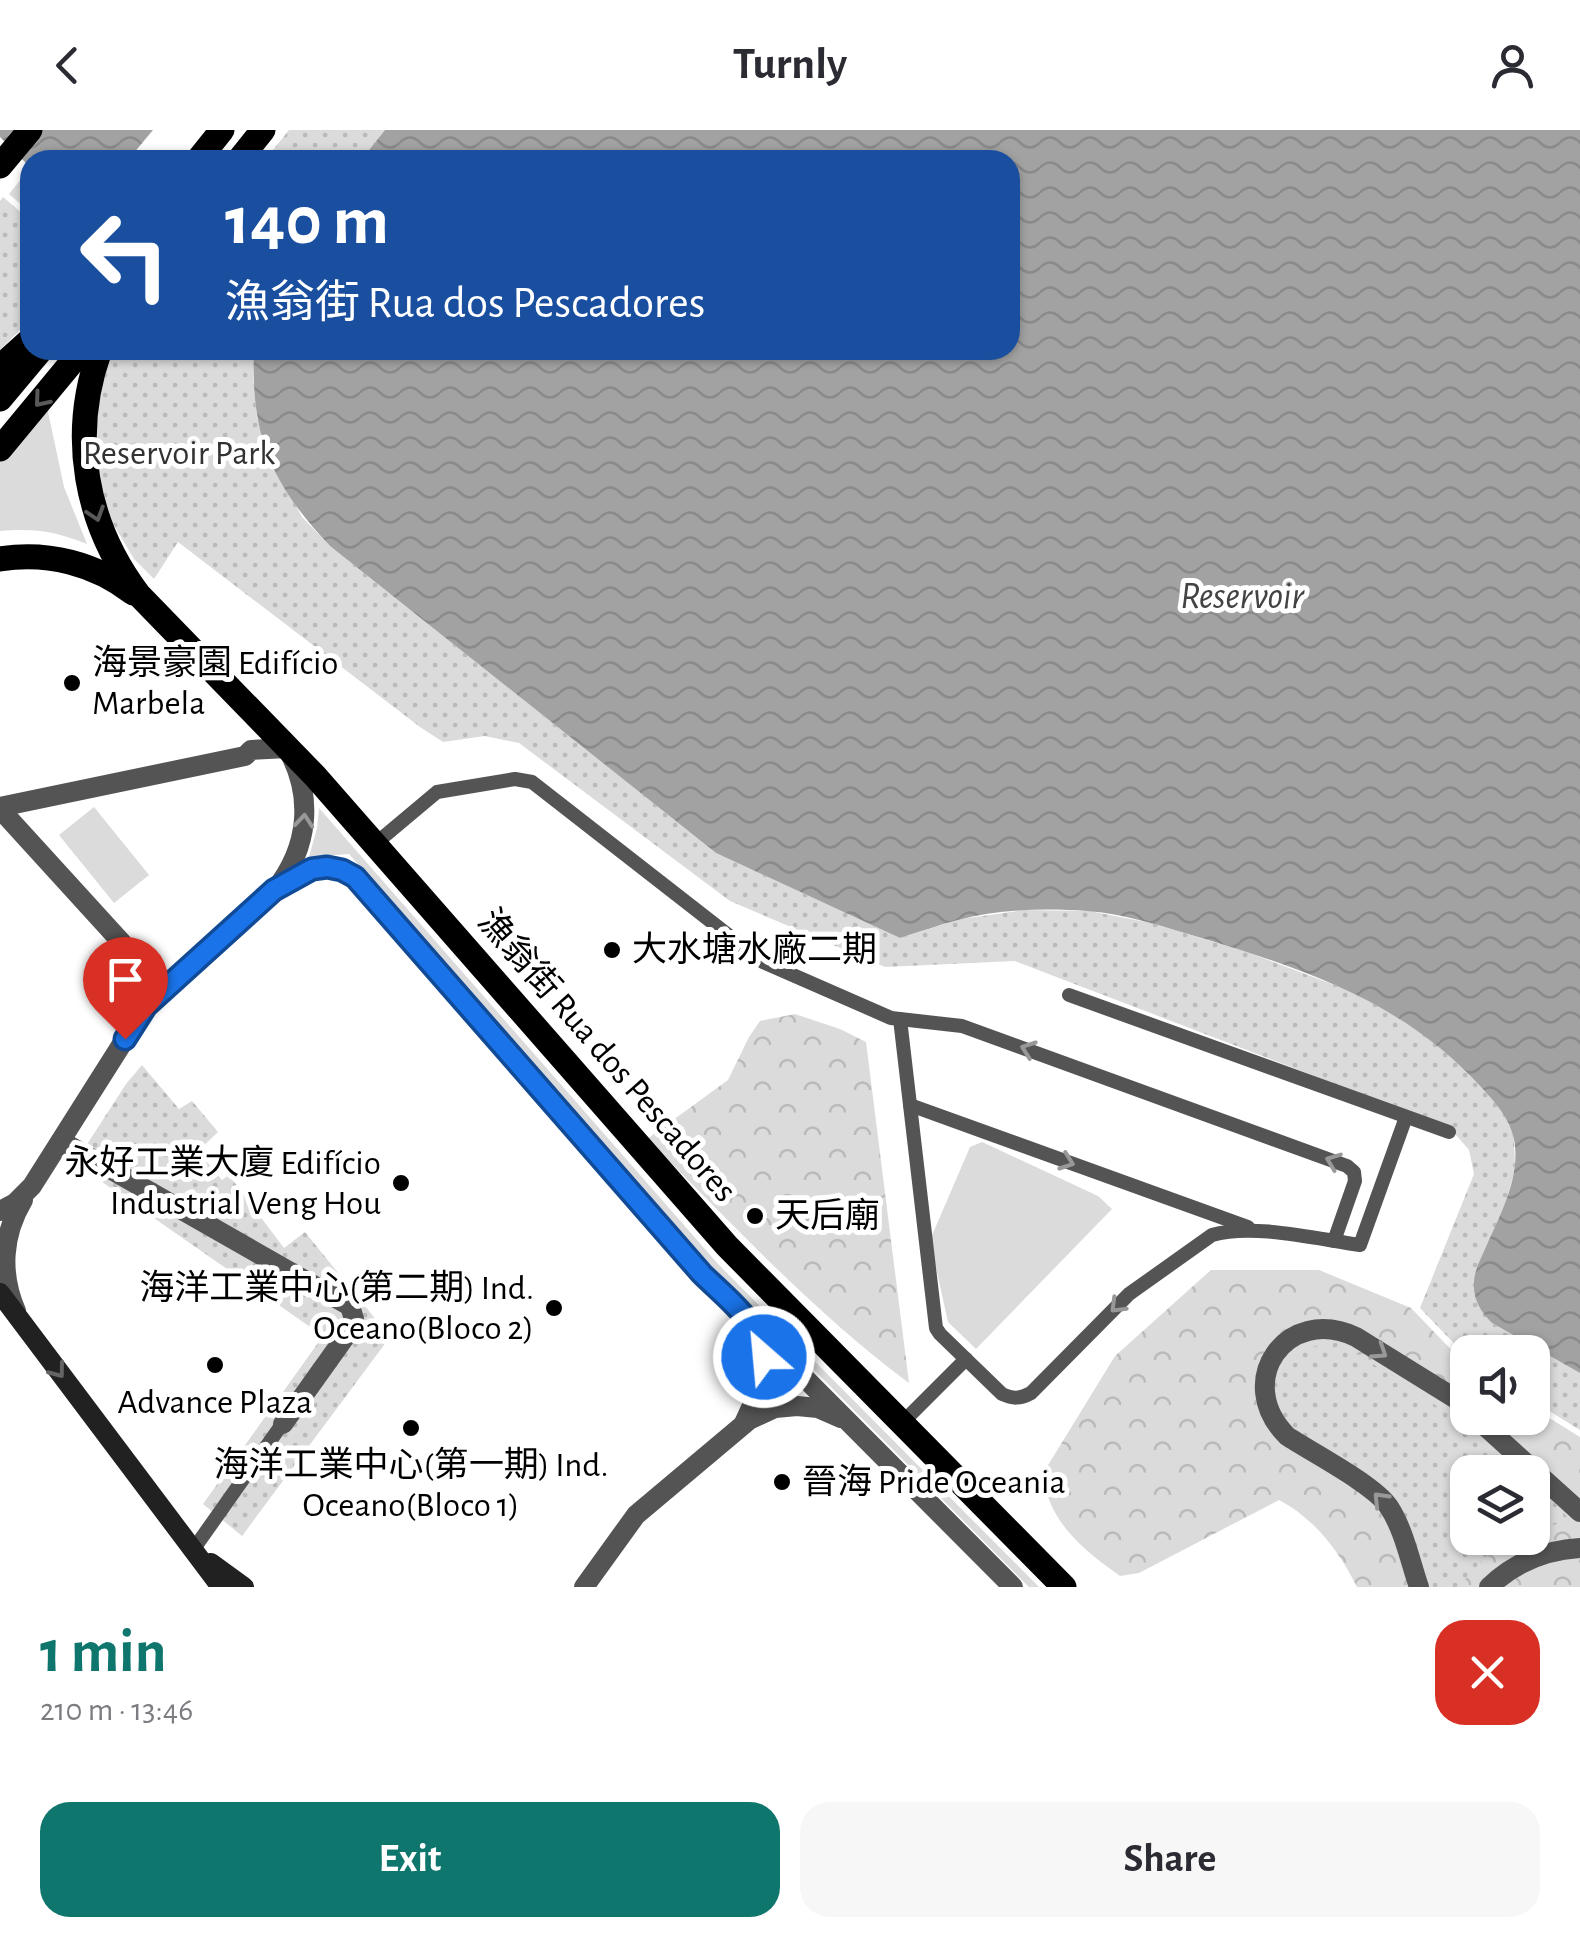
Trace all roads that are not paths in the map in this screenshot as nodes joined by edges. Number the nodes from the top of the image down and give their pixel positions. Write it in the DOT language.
graph roads {
  1 [pos="30,130"];
  2 [pos="222,130"];
  3 [pos="263,130"];
  4 [pos="206,150"];
  5 [pos="246,150"];
  6 [pos="0,166"];
  7 [pos="20,349"];
  8 [pos="33,360"];
  9 [pos="74,360"];
  10 [pos="97,360"];
  11 [pos="0,367"];
  12 [pos="0,399"];
  13 [pos="0,449"];
  14 [pos="0,559"];
  15 [pos="148,606"];
  16 [pos="288,748"];
  17 [pos="0,808"];
  18 [pos="374,844"];
  19 [pos="274,890"];
  20 [pos="165,990"];
  21 [pos="1068,996"];
  22 [pos="900,1019"];
  23 [pos="910,1104"];
  24 [pos="1406,1116"];
  25 [pos="1449,1132"];
  26 [pos="61,1140"];
  27 [pos="32,1186"];
  28 [pos="1192,1207"];
  29 [pos="0,1211"];
  30 [pos="1258,1231"];
  31 [pos="1334,1241"];
  32 [pos="1195,1248"];
  33 [pos="0,1292"];
  34 [pos="748,1320"];
  35 [pos="27,1329"];
  36 [pos="966,1359"];
  37 [pos="1450,1395"];
  38 [pos="285,1416"];
  39 [pos="902,1424"];
  40 [pos="744,1425"];
  41 [pos="856,1429"];
  42 [pos="1495,1435"];
  43 [pos="1580,1512"];
  44 [pos="1580,1548"];
  45 [pos="193,1550"];
  46 [pos="221,1587"];
  47 [pos="244,1587"];
  48 [pos="584,1587"];
  49 [pos="1013,1587"];
  50 [pos="1064,1587"];
  51 [pos="1419,1587"];
  52 [pos="1489,1587"];
  1 -- 6 [label="main road"];
  2 -- 4 [label="main road"];
  3 -- 5 [label="main road"];
  7 -- 11 [label="main road"];
  8 -- 12 [label="main road"];
  9 -- 13 [label="main road, one-way"];
  10 -- 15 [label="main road, one-way"];
  14 -- 15 [label="main road"];
  15 -- 16 [label="main road, 漁翁街 Rua dos Pescadores"];
  16 -- 17 [label="street"];
  16 -- 18 [label="main road, 漁翁街 Rua dos Pescadores"];
  19 -- 16 [label="street, one-way"];
  17 -- 20 [label="street"];
  18 -- 22 [label="lane"];
  18 -- 39 [label="main road, 漁翁街 Rua dos Pescadores"];
  19 -- 20 [label="street"];
  19 -- 34 [label="street, 漁翁街 Rua dos Pescadores"];
  20 -- 26 [label="street"];
  21 -- 24 [label="lane"];
  22 -- 23 [label="lane"];
  31 -- 22 [label="lane, one-way"];
  23 -- 28 [label="lane, one-way"];
  23 -- 36 [label="lane"];
  24 -- 25 [label="lane"];
  24 -- 31 [label="lane"];
  26 -- 27 [label="street"];
  26 -- 38 [label="street"];
  27 -- 29 [label="street"];
  27 -- 35 [label="street"];
  28 -- 30 [label="lane"];
  28 -- 32 [label="lane"];
  30 -- 31 [label="lane"];
  30 -- 32 [label="lane"];
  32 -- 36 [label="lane, one-way"];
  33 -- 35 [label="main road"];
  34 -- 40 [label="street"];
  34 -- 41 [label="street, 漁翁街 Rua dos Pescadores"];
  35 -- 45 [label="main road, one-way"];
  36 -- 39 [label="lane"];
  51 -- 37 [label="street, one-way"];
  38 -- 45 [label="lane"];
  39 -- 50 [label="main road, 漁翁街 Rua dos Pescadores"];
  40 -- 41 [label="street"];
  40 -- 48 [label="street"];
  41 -- 49 [label="street, 漁翁街 Rua dos Pescadores"];
  42 -- 43 [label="street"];
  44 -- 52 [label="street"];
  45 -- 46 [label="main road"];
  45 -- 47 [label="main road"];
}
